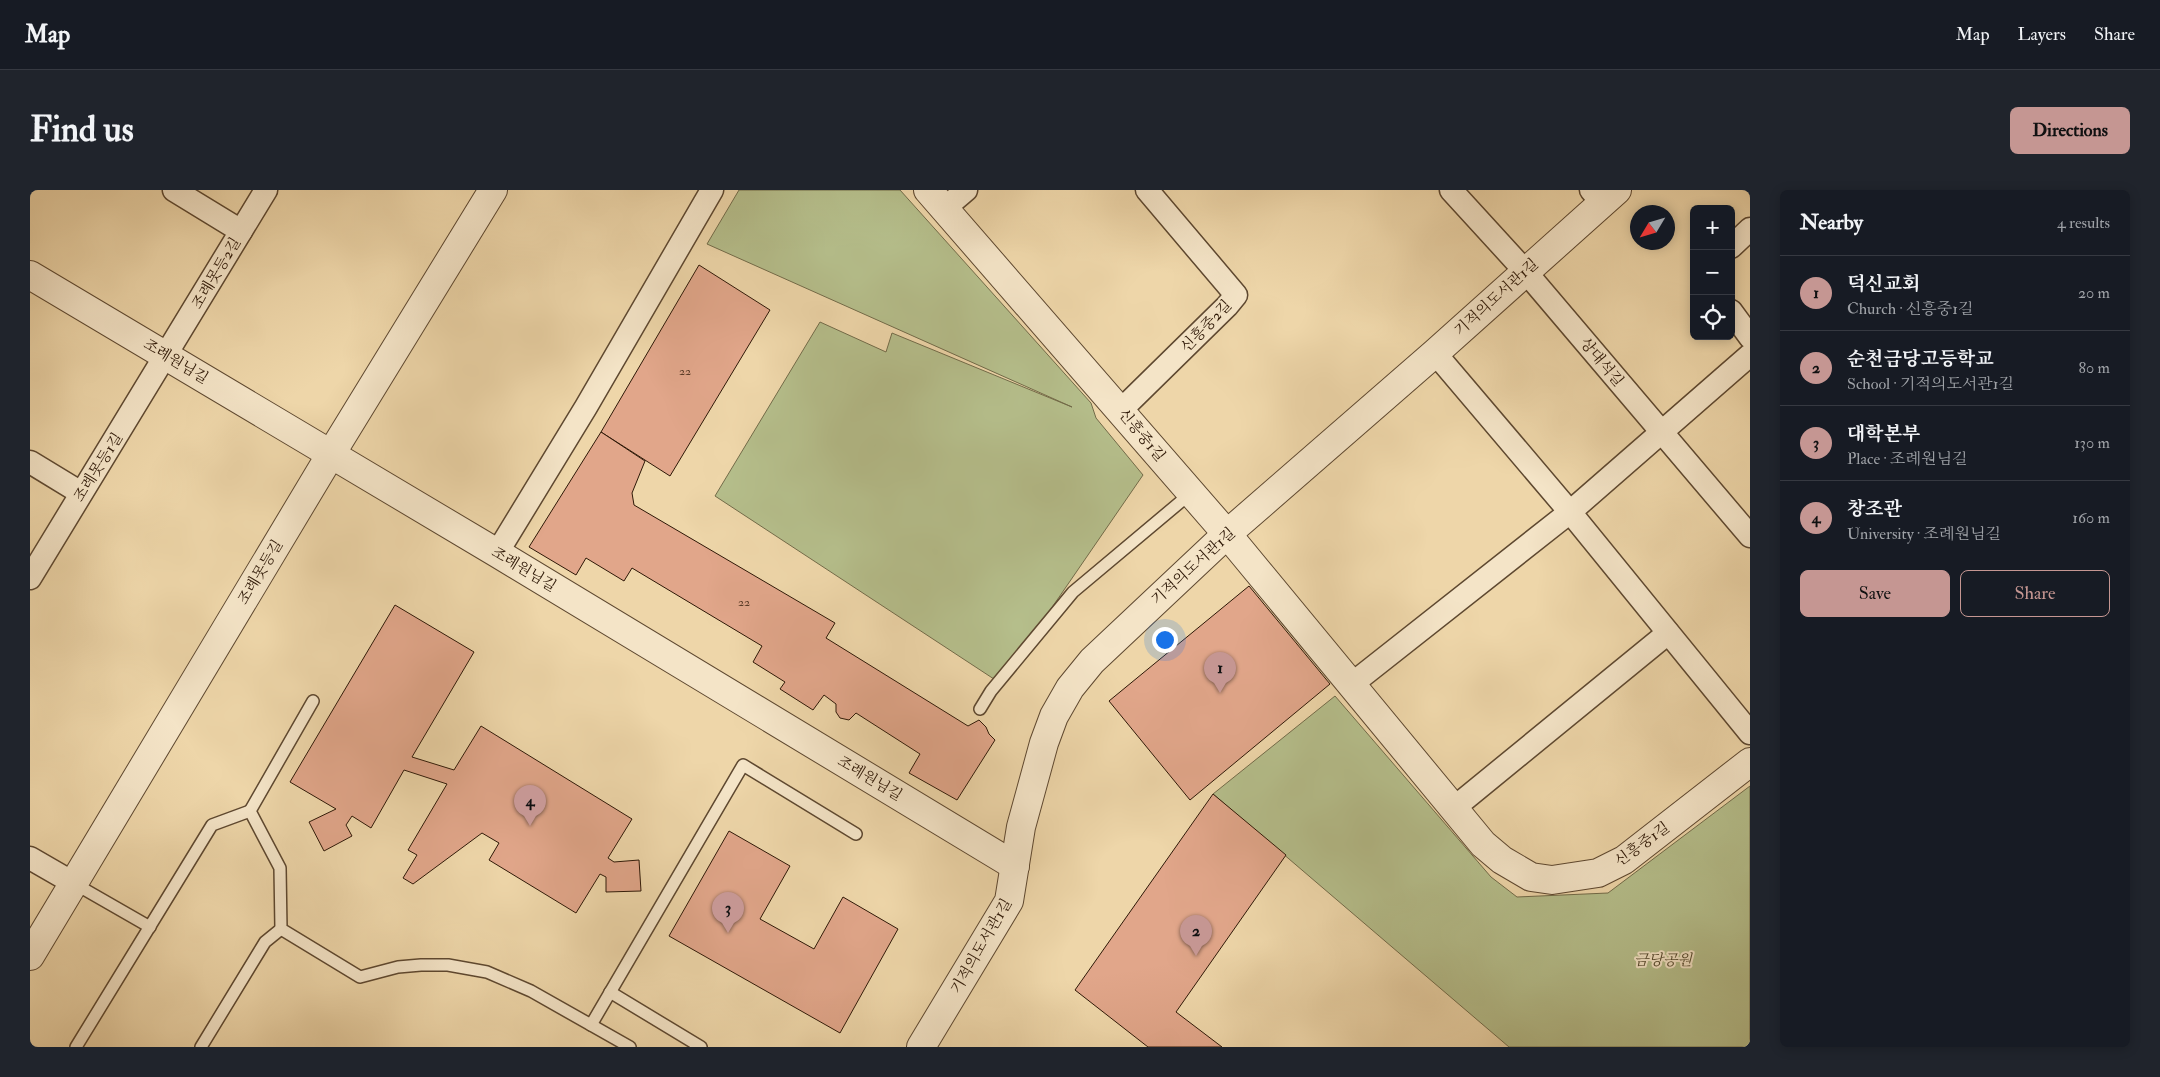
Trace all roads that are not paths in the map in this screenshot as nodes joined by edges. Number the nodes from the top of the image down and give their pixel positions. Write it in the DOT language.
graph roads {
  1 [pos="174,190"];
  2 [pos="266,190"];
  3 [pos="493,190"];
  4 [pos="712,190"];
  5 [pos="966,190"];
  6 [pos="1148,190"];
  7 [pos="1451,190"];
  8 [pos="1603,194"];
  9 [pos="937,199"];
  10 [pos="1750,229"];
  11 [pos="241,231"];
  12 [pos="1735,242"];
  13 [pos="1525,271"];
  14 [pos="30,275"];
  15 [pos="1735,316"];
  16 [pos="1750,337"];
  17 [pos="1435,353"];
  18 [pos="1750,355"];
  19 [pos="166,356"];
  20 [pos="1121,410"];
  21 [pos="1662,432"];
  22 [pos="331,454"];
  23 [pos="30,462"];
  24 [pos="82,493"];
  25 [pos="1191,493"];
  26 [pos="1570,512"];
  27 [pos="1227,534"];
  28 [pos="1750,536"];
  29 [pos="497,553"];
  30 [pos="30,578"];
  31 [pos="1668,634"];
  32 [pos="1352,684"];
  33 [pos="313,701"];
  34 [pos="980,709"];
  35 [pos="1750,733"];
  36 [pos="1750,762"];
  37 [pos="1454,808"];
  38 [pos="250,811"];
  39 [pos="856,834"];
  40 [pos="30,858"];
  41 [pos="1015,866"];
  42 [pos="75,884"];
  43 [pos="150,927"];
  44 [pos="281,929"];
  45 [pos="30,956"];
  46 [pos="610,992"];
  47 [pos="591,1025"];
  48 [pos="76,1047"];
  49 [pos="201,1047"];
  50 [pos="630,1047"];
  51 [pos="701,1047"];
  52 [pos="922,1047"];
  1 -- 11 [label="street"];
  2 -- 11 [label="street, 조례못등2길"];
  3 -- 22 [label="street, 조례못등길"];
  4 -- 29 [label="street"];
  5 -- 9 [label="street"];
  6 -- 20 [label="street, 신흥중2길"];
  7 -- 13 [label="street, 상대석길"];
  8 -- 13 [label="street, 기적의도서관1길"];
  9 -- 20 [label="street, 신흥중1길"];
  10 -- 12 [label="street"];
  11 -- 19 [label="street, 조례못등2길"];
  13 -- 17 [label="street, 기적의도서관1길"];
  13 -- 21 [label="street, 상대석길"];
  14 -- 19 [label="street, 조례원님길"];
  15 -- 16 [label="street"];
  17 -- 26 [label="street"];
  17 -- 27 [label="street, 기적의도서관1길"];
  18 -- 21 [label="street"];
  19 -- 22 [label="street, 조례원님길"];
  19 -- 24 [label="street, 조례못등1길"];
  20 -- 25 [label="street, 신흥중1길"];
  21 -- 26 [label="street"];
  21 -- 28 [label="street, 상대석길"];
  22 -- 29 [label="street, 조례원님길"];
  22 -- 42 [label="street, 조례못등길"];
  23 -- 24 [label="street"];
  24 -- 30 [label="street, 조례못등1길"];
  25 -- 27 [label="street, 신흥중1길"];
  25 -- 34 [label="lane"];
  26 -- 31 [label="street"];
  26 -- 32 [label="street"];
  27 -- 32 [label="street, 신흥중1길"];
  27 -- 41 [label="street, 기적의도서관1길"];
  29 -- 41 [label="street, 조례원님길"];
  31 -- 35 [label="street"];
  31 -- 37 [label="street"];
  32 -- 37 [label="street, 신흥중1길"];
  33 -- 38 [label="lane"];
  36 -- 37 [label="street, 신흥중1길"];
  38 -- 43 [label="lane"];
  38 -- 44 [label="lane"];
  39 -- 46 [label="lane"];
  40 -- 42 [label="street"];
  41 -- 52 [label="street, 기적의도서관1길"];
  42 -- 43 [label="lane"];
  42 -- 45 [label="street, 조례못등길"];
  43 -- 48 [label="lane"];
  44 -- 47 [label="lane"];
  44 -- 49 [label="lane"];
  46 -- 47 [label="lane"];
  46 -- 51 [label="lane"];
  47 -- 50 [label="lane"];
}
